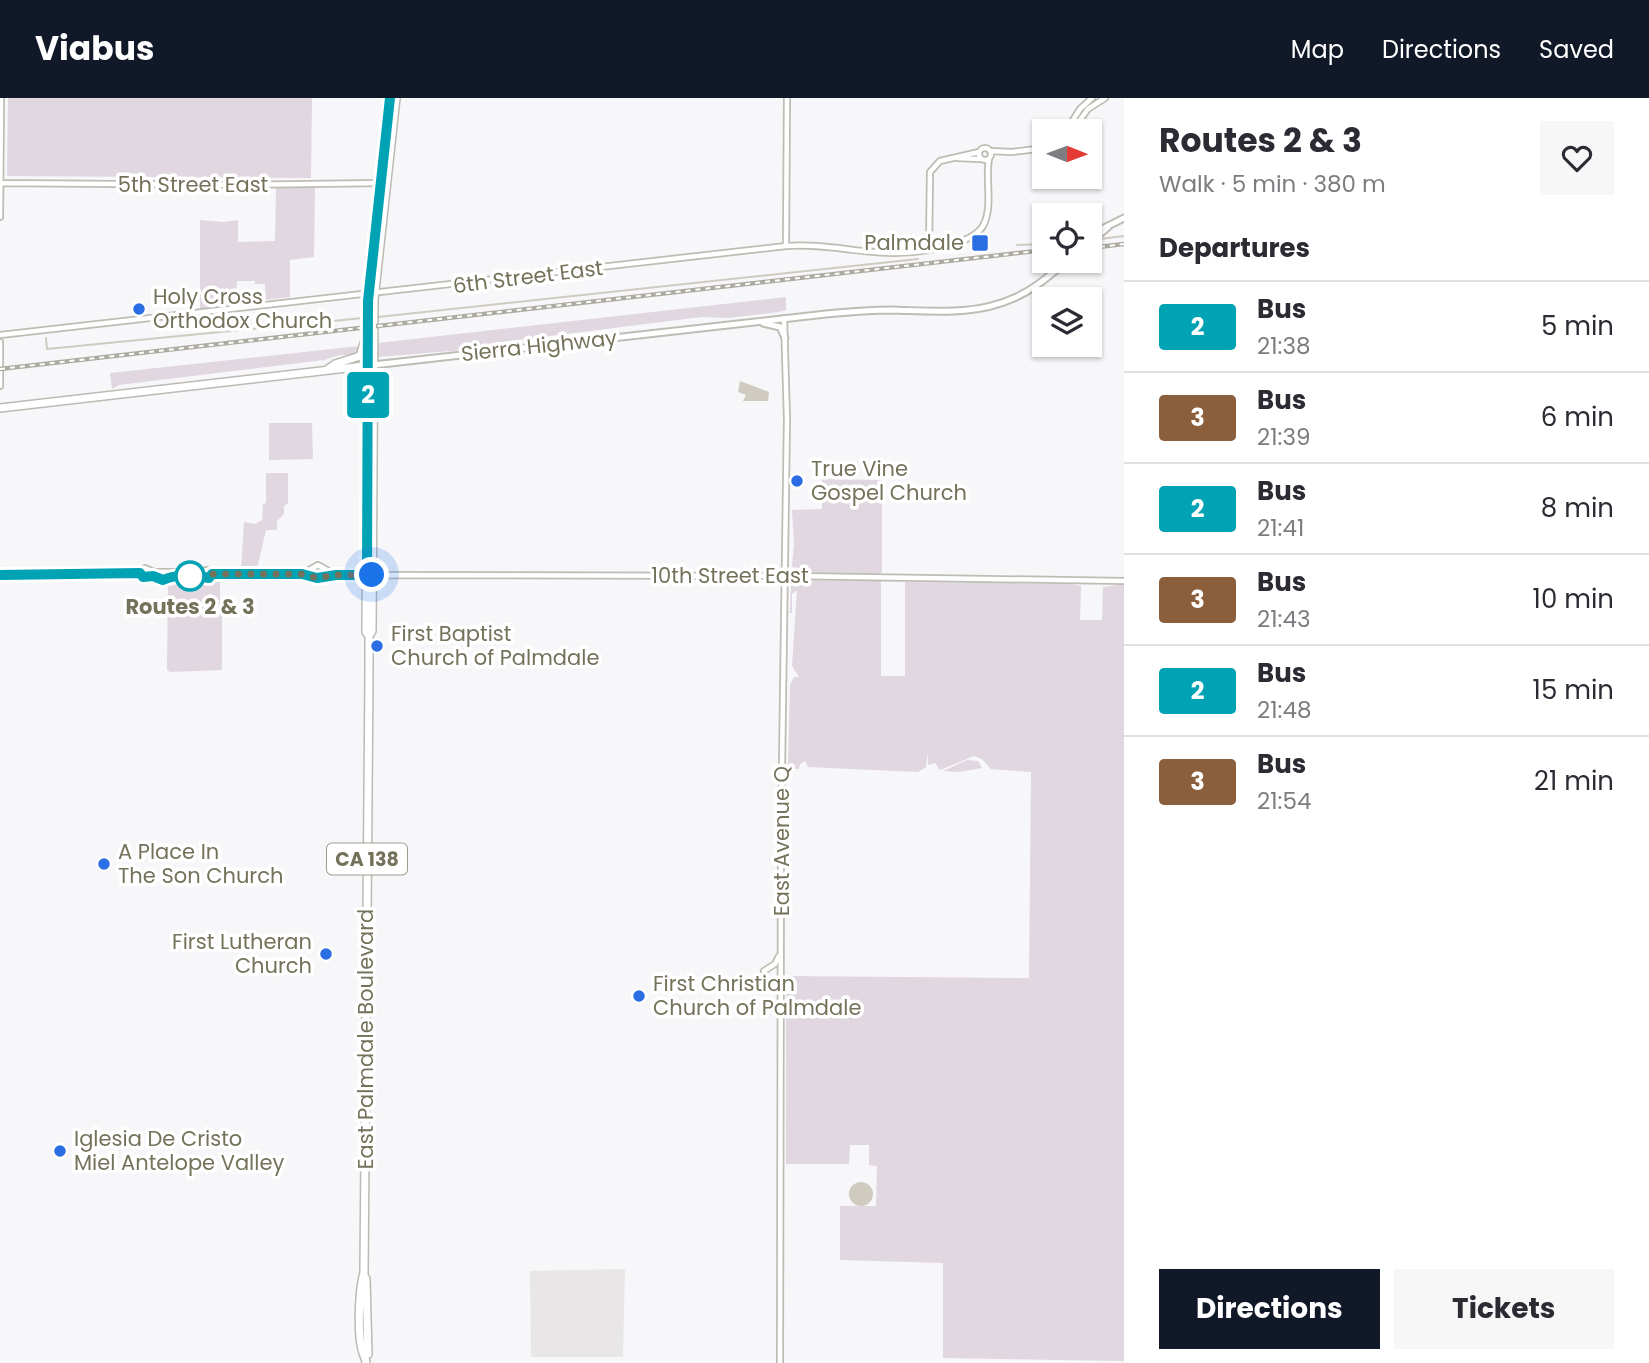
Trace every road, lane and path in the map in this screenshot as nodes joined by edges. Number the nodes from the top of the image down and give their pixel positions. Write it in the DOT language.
graph roads {
  1 [pos="1,98"];
  2 [pos="390,98"];
  3 [pos="397,98"];
  4 [pos="787,98"];
  5 [pos="1092,98"];
  6 [pos="1105,98"];
  7 [pos="1074,119"];
  8 [pos="1081,119"];
  9 [pos="1032,150"];
  10 [pos="979,152"];
  11 [pos="990,156"];
  12 [pos="956,158"];
  13 [pos="980,159"];
  14 [pos="0,183"];
  15 [pos="383,183"];
  16 [pos="0,217"];
  17 [pos="1124,218"];
  18 [pos="1110,225"];
  19 [pos="1102,229"];
  20 [pos="1102,232"];
  21 [pos="786,246"];
  22 [pos="929,249"];
  23 [pos="1052,273"];
  24 [pos="371,294"];
  25 [pos="784,318"];
  26 [pos="760,321"];
  27 [pos="368,333"];
  28 [pos="0,335"];
  29 [pos="785,338"];
  30 [pos="0,342"];
  31 [pos="371,366"];
  32 [pos="327,370"];
  33 [pos="0,386"];
  34 [pos="0,408"];
  35 [pos="324,570"];
  36 [pos="312,573"];
  37 [pos="0,575"];
  38 [pos="336,575"];
  39 [pos="369,575"];
  40 [pos="785,576"];
  41 [pos="321,577"];
  42 [pos="1124,581"];
  43 [pos="781,952"];
  44 [pos="764,971"];
  45 [pos="364,1275"];
  46 [pos="361,1290"];
  47 [pos="366,1315"];
  48 [pos="366,1360"];
  49 [pos="780,1363"];
  1 -- 14 [label="main road"];
  2 -- 15 [label="highway, East Palmdale Boulevard / CA 138"];
  3 -- 15 [label="highway, East Palmdale Boulevard / CA 138"];
  4 -- 21 [label="main road"];
  5 -- 7 [label="main road"];
  6 -- 8 [label="main road"];
  9 -- 11 [label="main road"];
  10 -- 11 [label="main road"];
  10 -- 12 [label="main road"];
  10 -- 13 [label="main road"];
  11 -- 13 [label="main road"];
  11 -- 22 [label="main road, 6th Street East"];
  12 -- 13 [label="main road"];
  12 -- 22 [label="main road"];
  14 -- 15 [label="main road, 5th Street East"];
  14 -- 16 [label="main road"];
  15 -- 24 [label="highway, East Palmdale Boulevard / CA 138"];
  17 -- 18 [label="main road"];
  18 -- 19 [label="main road"];
  18 -- 20 [label="main road"];
  21 -- 22 [label="main road, 6th Street East"];
  21 -- 24 [label="main road, 6th Street East"];
  23 -- 25 [label="main road, Sierra Highway"];
  24 -- 27 [label="highway, East Palmdale Boulevard / CA 138"];
  24 -- 28 [label="main road, 6th Street East"];
  24 -- 31 [label="highway, East Palmdale Boulevard / CA 138"];
  25 -- 26 [label="main road, Sierra Highway"];
  25 -- 29 [label="main road, East Avenue Q"];
  26 -- 29 [label="main road"];
  26 -- 31 [label="main road, Sierra Highway"];
  27 -- 31 [label="highway, East Palmdale Boulevard / CA 138"];
  27 -- 32 [label="highway"];
  29 -- 40 [label="main road, East Avenue Q"];
  30 -- 33 [label="main road"];
  31 -- 32 [label="highway, Sierra Highway"];
  31 -- 39 [label="highway, East Palmdale Boulevard / CA 138"];
  32 -- 34 [label="highway, Sierra Highway"];
  35 -- 36 [label="main road"];
  35 -- 38 [label="main road, 10th Street East"];
  35 -- 41 [label="main road"];
  36 -- 37 [label="main road"];
  36 -- 41 [label="main road, 10th Street East"];
  38 -- 39 [label="main road, 10th Street East"];
  38 -- 41 [label="main road, 10th Street East"];
  39 -- 40 [label="main road, 10th Street East"];
  39 -- 45 [label="highway, East Palmdale Boulevard / CA 138"];
  40 -- 42 [label="main road, 10th Street East"];
  40 -- 43 [label="main road, East Avenue Q"];
  43 -- 44 [label="main road"];
  43 -- 49 [label="main road, East Avenue Q"];
  45 -- 46 [label="highway, East Palmdale Boulevard / CA 138"];
  45 -- 47 [label="highway, East Palmdale Boulevard / CA 138"];
  46 -- 47 [label="highway"];
  46 -- 48 [label="highway, East Palmdale Boulevard / CA 138"];
  47 -- 48 [label="highway, East Palmdale Boulevard / CA 138"];
}
